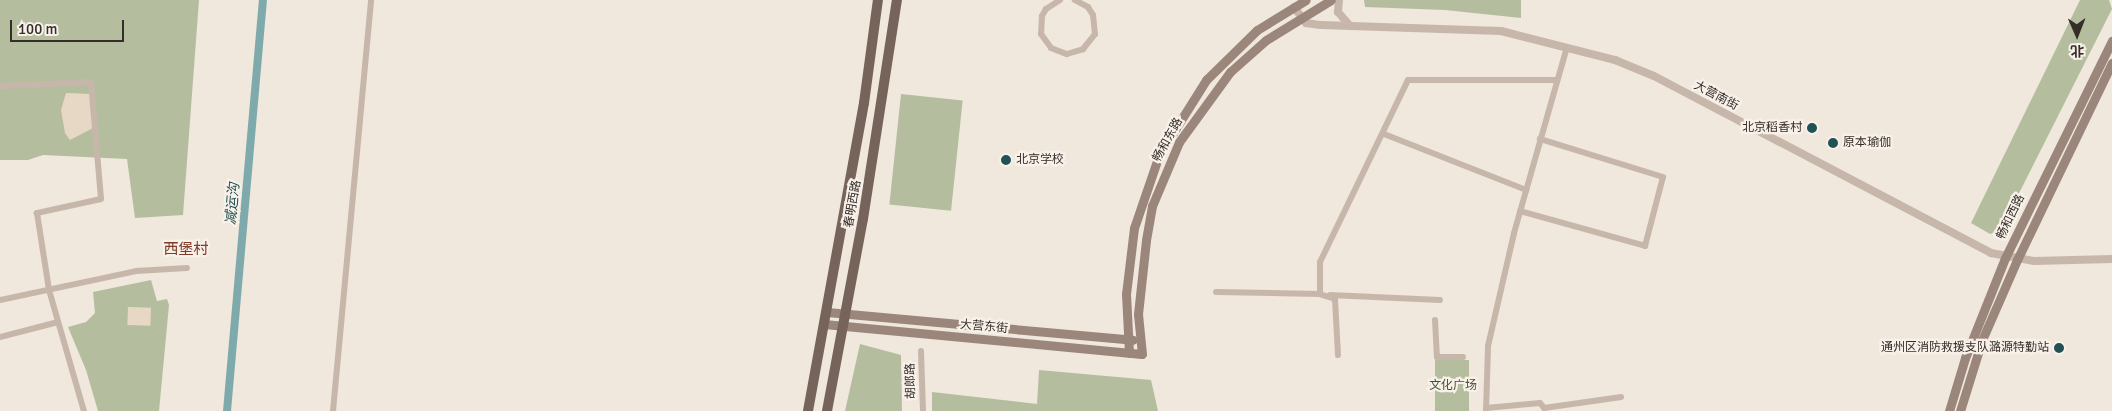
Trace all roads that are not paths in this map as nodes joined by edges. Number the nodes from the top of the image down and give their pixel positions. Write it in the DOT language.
graph roads {
  1 [pos="371,0"];
  2 [pos="878,0"];
  3 [pos="897,0"];
  4 [pos="1060,0"];
  5 [pos="1075,0"];
  6 [pos="1306,0"];
  7 [pos="1331,0"];
  8 [pos="1339,0"];
  9 [pos="1294,7"];
  10 [pos="1301,18"];
  11 [pos="1350,26"];
  12 [pos="2112,41"];
  13 [pos="1567,47"];
  14 [pos="2112,63"];
  15 [pos="1557,80"];
  16 [pos="0,86"];
  17 [pos="1384,134"];
  18 [pos="1540,139"];
  19 [pos="1526,190"];
  20 [pos="1520,211"];
  21 [pos="2005,258"];
  22 [pos="2017,260"];
  23 [pos="2112,260"];
  24 [pos="187,268"];
  25 [pos="49,290"];
  26 [pos="1216,292"];
  27 [pos="1320,294"];
  28 [pos="1330,295"];
  29 [pos="0,300"];
  30 [pos="1440,300"];
  31 [pos="827,312"];
  32 [pos="844,314"];
  33 [pos="1435,320"];
  34 [pos="58,322"];
  35 [pos="824,324"];
  36 [pos="842,326"];
  37 [pos="0,337"];
  38 [pos="1128,339"];
  39 [pos="1141,340"];
  40 [pos="921,351"];
  41 [pos="1128,353"];
  42 [pos="1142,354"];
  43 [pos="1338,355"];
  44 [pos="1462,357"];
  45 [pos="1621,397"];
  46 [pos="1486,409"];
  47 [pos="84,411"];
  48 [pos="333,411"];
  49 [pos="808,411"];
  50 [pos="827,411"];
  51 [pos="922,411"];
  52 [pos="1949,411"];
  53 [pos="1960,411"];
  1 -- 48 [label="street"];
  2 -- 31 [label="main road, 春明西路"];
  3 -- 32 [label="main road, 春明西路"];
  4 -- 5 [label="street"];
  6 -- 9 [label="main road, 畅和东路"];
  7 -- 10 [label="main road, 畅和东路"];
  8 -- 11 [label="street"];
  9 -- 10 [label="street"];
  9 -- 38 [label="main road, 畅和东路"];
  10 -- 11 [label="street, 大营南街"];
  10 -- 39 [label="main road, 畅和东路"];
  11 -- 13 [label="street, 大营南街"];
  12 -- 21 [label="main road, 畅和西路"];
  13 -- 15 [label="street"];
  13 -- 21 [label="street, 大营南街"];
  14 -- 22 [label="main road, 畅和西路"];
  15 -- 17 [label="street"];
  15 -- 18 [label="street"];
  16 -- 25 [label="street"];
  17 -- 19 [label="street"];
  17 -- 27 [label="street"];
  18 -- 19 [label="street"];
  18 -- 20 [label="street"];
  19 -- 20 [label="street"];
  20 -- 46 [label="street"];
  21 -- 22 [label="street, 大营南街"];
  21 -- 52 [label="main road, 畅和西路"];
  22 -- 23 [label="street, 大营南街"];
  22 -- 53 [label="main road, 畅和西路"];
  24 -- 25 [label="street"];
  25 -- 29 [label="street"];
  25 -- 34 [label="street"];
  26 -- 27 [label="street"];
  27 -- 28 [label="street"];
  28 -- 30 [label="street"];
  28 -- 43 [label="street"];
  31 -- 32 [label="main road, 大营东街"];
  31 -- 35 [label="main road, 春明西路"];
  32 -- 36 [label="main road, 春明西路"];
  32 -- 38 [label="main road, 大营东街"];
  33 -- 44 [label="street"];
  34 -- 37 [label="street"];
  34 -- 47 [label="street"];
  35 -- 36 [label="main road, 大营东街"];
  35 -- 49 [label="main road, 春明西路"];
  36 -- 41 [label="main road, 大营东街"];
  36 -- 50 [label="main road, 春明西路"];
  38 -- 39 [label="main road, 大营东街"];
  38 -- 41 [label="main road, 畅和东路"];
  39 -- 42 [label="main road, 畅和东路"];
  40 -- 51 [label="street, 胡郎路"];
  41 -- 42 [label="main road, 大营东街"];
  45 -- 46 [label="street"];
}
